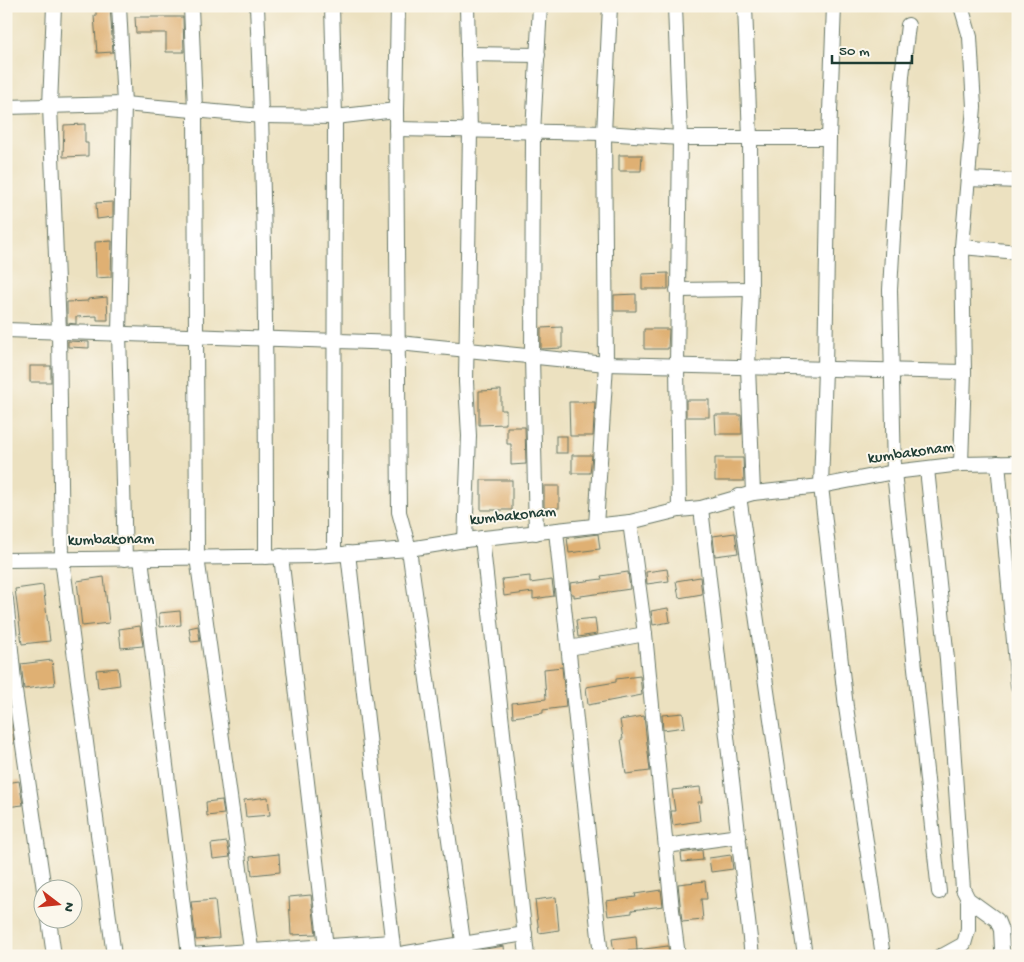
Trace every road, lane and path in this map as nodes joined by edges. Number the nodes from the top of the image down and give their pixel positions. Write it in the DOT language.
graph roads {
  1 [pos="54,6"];
  2 [pos="119,6"];
  3 [pos="191,6"];
  4 [pos="257,6"];
  5 [pos="332,6"];
  6 [pos="398,6"];
  7 [pos="466,6"];
  8 [pos="540,6"];
  9 [pos="610,6"];
  10 [pos="675,6"];
  11 [pos="745,6"];
  12 [pos="834,6"];
  13 [pos="961,6"];
  14 [pos="908,25"];
  15 [pos="468,54"];
  16 [pos="538,56"];
  17 [pos="124,104"];
  18 [pos="50,106"];
  19 [pos="6,107"];
  20 [pos="196,110"];
  21 [pos="396,110"];
  22 [pos="262,116"];
  23 [pos="335,117"];
  24 [pos="396,129"];
  25 [pos="470,131"];
  26 [pos="532,132"];
  27 [pos="604,134"];
  28 [pos="680,138"];
  29 [pos="750,138"];
  30 [pos="829,138"];
  31 [pos="968,180"];
  32 [pos="1018,180"];
  33 [pos="962,247"];
  34 [pos="1018,252"];
  35 [pos="751,289"];
  36 [pos="677,290"];
  37 [pos="6,330"];
  38 [pos="59,331"];
  39 [pos="119,333"];
  40 [pos="196,337"];
  41 [pos="266,339"];
  42 [pos="335,342"];
  43 [pos="399,343"];
  44 [pos="466,349"];
  45 [pos="532,357"];
  46 [pos="606,364"];
  47 [pos="677,366"];
  48 [pos="748,367"];
  49 [pos="826,369"];
  50 [pos="892,371"];
  51 [pos="964,372"];
  52 [pos="998,463"];
  53 [pos="1018,463"];
  54 [pos="961,464"];
  55 [pos="927,469"];
  56 [pos="894,472"];
  57 [pos="821,486"];
  58 [pos="746,495"];
  59 [pos="701,508"];
  60 [pos="679,510"];
  61 [pos="630,522"];
  62 [pos="596,526"];
  63 [pos="556,531"];
  64 [pos="536,533"];
  65 [pos="482,538"];
  66 [pos="465,540"];
  67 [pos="409,549"];
  68 [pos="348,553"];
  69 [pos="334,554"];
  70 [pos="266,556"];
  71 [pos="281,556"];
  72 [pos="141,558"];
  73 [pos="197,558"];
  74 [pos="62,559"];
  75 [pos="6,560"];
  76 [pos="125,560"];
  77 [pos="6,599"];
  78 [pos="645,634"];
  79 [pos="568,648"];
  80 [pos="1018,686"];
  81 [pos="740,836"];
  82 [pos="666,846"];
  83 [pos="43,880"];
  84 [pos="939,892"];
  85 [pos="968,899"];
  86 [pos="50,930"];
  87 [pos="525,934"];
  88 [pos="464,950"];
  89 [pos="326,951"];
  90 [pos="393,951"];
  91 [pos="251,953"];
  92 [pos="189,955"];
  93 [pos="54,956"];
  94 [pos="114,956"];
  95 [pos="527,956"];
  96 [pos="602,956"];
  97 [pos="678,956"];
  98 [pos="752,956"];
  99 [pos="805,956"];
  100 [pos="882,956"];
  101 [pos="940,956"];
  102 [pos="1004,956"];
  1 -- 18 [label="street"];
  2 -- 17 [label="street"];
  3 -- 20 [label="street"];
  4 -- 22 [label="street"];
  5 -- 23 [label="street"];
  6 -- 21 [label="street"];
  7 -- 15 [label="street"];
  8 -- 16 [label="street"];
  9 -- 27 [label="street"];
  10 -- 28 [label="street"];
  11 -- 29 [label="street"];
  12 -- 30 [label="street"];
  13 -- 31 [label="street"];
  14 -- 50 [label="street"];
  15 -- 16 [label="street"];
  15 -- 25 [label="street"];
  16 -- 26 [label="street"];
  17 -- 18 [label="street"];
  17 -- 20 [label="street"];
  17 -- 39 [label="street"];
  18 -- 19 [label="street"];
  18 -- 38 [label="street"];
  20 -- 22 [label="street"];
  20 -- 40 [label="street"];
  21 -- 23 [label="street"];
  21 -- 24 [label="street"];
  22 -- 23 [label="street"];
  22 -- 41 [label="street"];
  23 -- 42 [label="street"];
  24 -- 25 [label="street"];
  24 -- 43 [label="street"];
  25 -- 26 [label="street"];
  25 -- 44 [label="street"];
  26 -- 27 [label="street"];
  26 -- 45 [label="street"];
  27 -- 28 [label="street"];
  27 -- 46 [label="street"];
  28 -- 29 [label="street"];
  28 -- 36 [label="street"];
  29 -- 30 [label="street"];
  29 -- 35 [label="street"];
  30 -- 49 [label="street"];
  31 -- 32 [label="street"];
  31 -- 33 [label="street"];
  33 -- 34 [label="street"];
  33 -- 51 [label="street"];
  35 -- 36 [label="street"];
  35 -- 48 [label="street"];
  36 -- 47 [label="street"];
  37 -- 38 [label="street"];
  38 -- 39 [label="street"];
  38 -- 74 [label="street"];
  39 -- 40 [label="street"];
  39 -- 76 [label="street"];
  40 -- 41 [label="street"];
  40 -- 73 [label="street"];
  41 -- 42 [label="street"];
  41 -- 70 [label="street"];
  42 -- 43 [label="street"];
  42 -- 69 [label="street"];
  43 -- 44 [label="street"];
  43 -- 67 [label="street"];
  44 -- 45 [label="street"];
  44 -- 66 [label="street"];
  45 -- 46 [label="street"];
  45 -- 64 [label="street"];
  46 -- 47 [label="street"];
  46 -- 62 [label="street"];
  47 -- 48 [label="street"];
  47 -- 60 [label="street"];
  48 -- 49 [label="street"];
  48 -- 58 [label="street"];
  49 -- 50 [label="street"];
  49 -- 57 [label="street"];
  50 -- 51 [label="street"];
  50 -- 56 [label="street"];
  51 -- 54 [label="street"];
  52 -- 53 [label="street, kumbakonam"];
  52 -- 54 [label="street, kumbakonam"];
  52 -- 80 [label="street"];
  54 -- 55 [label="street, kumbakonam"];
  55 -- 56 [label="street, kumbakonam"];
  55 -- 85 [label="street"];
  56 -- 57 [label="street, kumbakonam"];
  56 -- 84 [label="street"];
  57 -- 58 [label="street, kumbakonam"];
  57 -- 100 [label="street"];
  58 -- 59 [label="street, kumbakonam"];
  58 -- 99 [label="street"];
  59 -- 60 [label="street, kumbakonam"];
  59 -- 81 [label="street"];
  60 -- 61 [label="street, kumbakonam"];
  61 -- 62 [label="street, kumbakonam"];
  61 -- 78 [label="street"];
  62 -- 63 [label="street, kumbakonam"];
  63 -- 64 [label="street, kumbakonam"];
  63 -- 79 [label="street"];
  64 -- 65 [label="street, kumbakonam"];
  65 -- 66 [label="street, kumbakonam"];
  65 -- 87 [label="street"];
  66 -- 67 [label="street, kumbakonam"];
  67 -- 68 [label="street, kumbakonam"];
  67 -- 88 [label="street"];
  68 -- 69 [label="street, kumbakonam"];
  68 -- 90 [label="street"];
  69 -- 71 [label="street, kumbakonam"];
  70 -- 71 [label="street, kumbakonam"];
  70 -- 73 [label="street, kumbakonam"];
  71 -- 89 [label="street"];
  72 -- 73 [label="street, kumbakonam"];
  72 -- 76 [label="street, kumbakonam"];
  72 -- 92 [label="street"];
  73 -- 91 [label="street"];
  74 -- 75 [label="street, kumbakonam"];
  74 -- 76 [label="street, kumbakonam"];
  74 -- 94 [label="street"];
  77 -- 83 [label="street"];
  78 -- 79 [label="street"];
  78 -- 82 [label="street"];
  79 -- 96 [label="street"];
  81 -- 82 [label="street"];
  81 -- 98 [label="street"];
  82 -- 97 [label="street"];
  85 -- 101 [label="street"];
  85 -- 102 [label="street"];
  86 -- 93 [label="street"];
  87 -- 88 [label="street"];
  87 -- 95 [label="street"];
  88 -- 90 [label="street"];
  89 -- 90 [label="street"];
  89 -- 91 [label="street"];
  91 -- 92 [label="street"];
}
